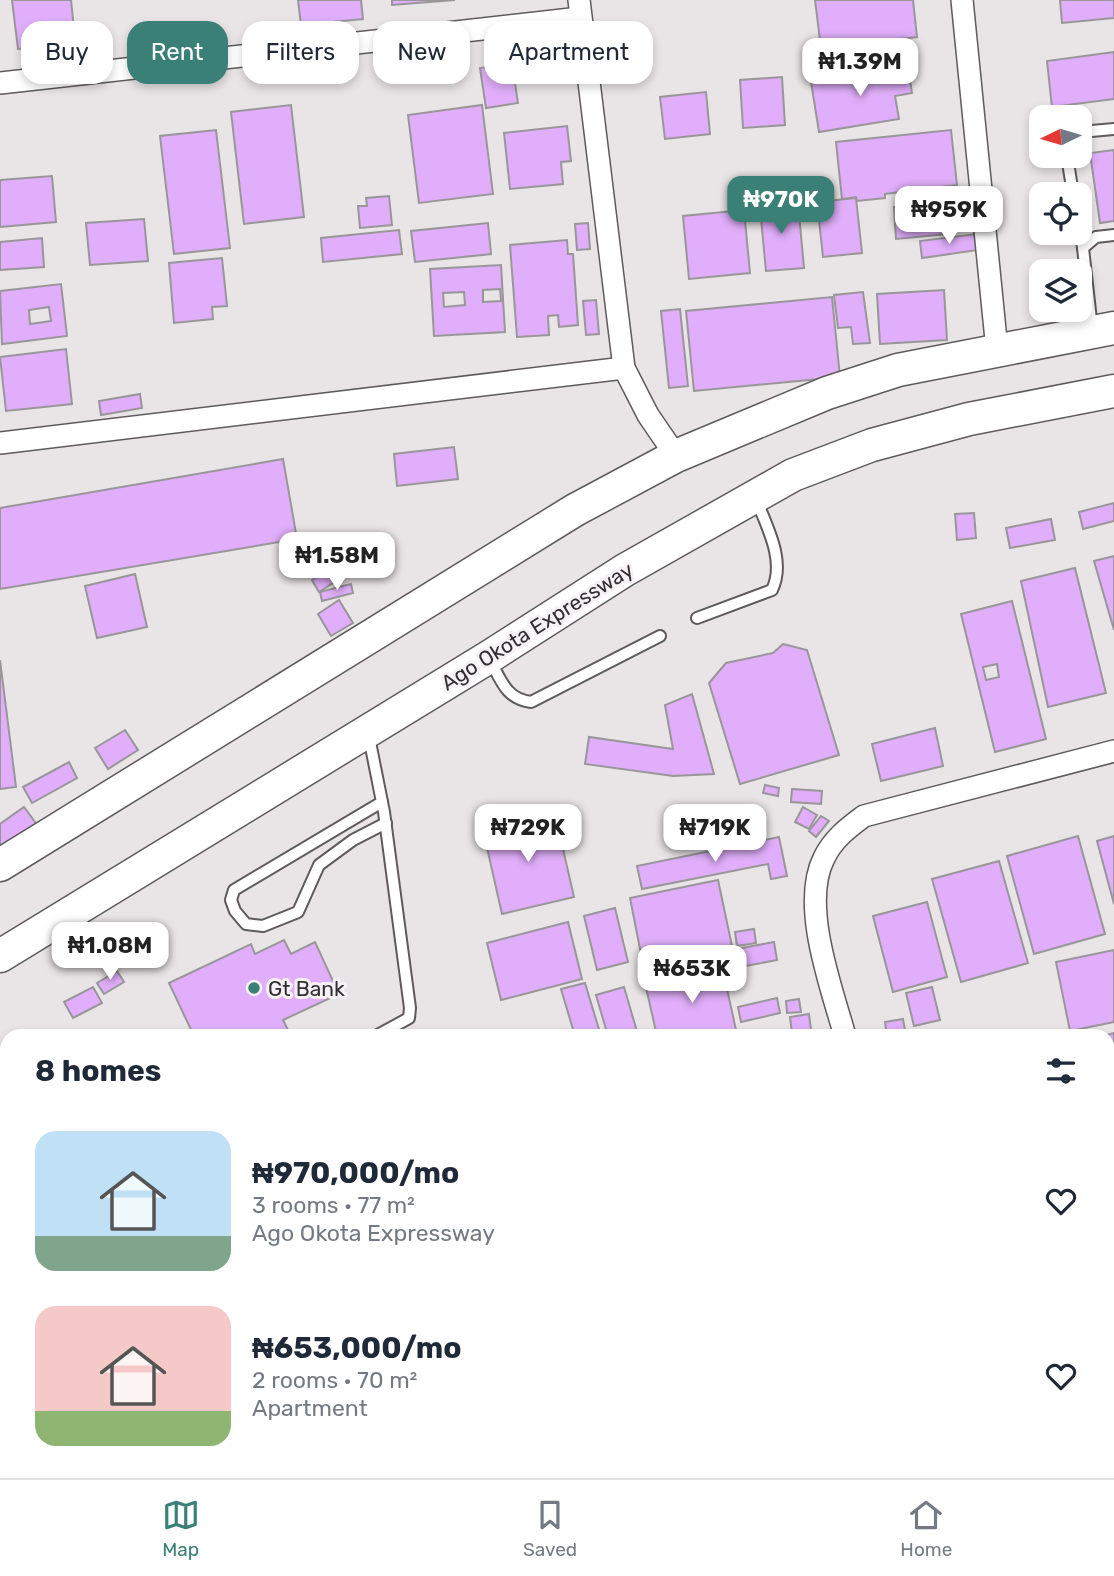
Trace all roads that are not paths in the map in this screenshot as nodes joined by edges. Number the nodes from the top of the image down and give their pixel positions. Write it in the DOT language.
graph roads {
  1 [pos="962,0"];
  2 [pos="580,9"];
  3 [pos="0,83"];
  4 [pos="1114,129"];
  5 [pos="1092,131"];
  6 [pos="1114,235"];
  7 [pos="1083,245"];
  8 [pos="1083,248"];
  9 [pos="1103,330"];
  10 [pos="997,351"];
  11 [pos="624,368"];
  12 [pos="1114,391"];
  13 [pos="0,443"];
  14 [pos="676,456"];
  15 [pos="755,495"];
  16 [pos="697,618"];
  17 [pos="660,636"];
  18 [pos="489,657"];
  19 [pos="368,730"];
  20 [pos="1114,751"];
  21 [pos="382,802"];
  22 [pos="386,823"];
  23 [pos="0,866"];
  24 [pos="0,956"];
  25 [pos="390,1029"];
  26 [pos="843,1029"];
  1 -- 10 [label="street"];
  2 -- 3 [label="street"];
  2 -- 11 [label="street"];
  4 -- 5 [label="lane"];
  6 -- 8 [label="lane"];
  7 -- 8 [label="lane"];
  8 -- 9 [label="lane"];
  9 -- 10 [label="main road"];
  10 -- 14 [label="main road"];
  11 -- 13 [label="street"];
  11 -- 14 [label="street"];
  12 -- 15 [label="main road, Ago Okota Expressway"];
  14 -- 23 [label="main road"];
  15 -- 16 [label="lane"];
  15 -- 18 [label="main road, Ago Okota Expressway"];
  17 -- 18 [label="lane"];
  18 -- 19 [label="main road, Ago Okota Expressway"];
  19 -- 21 [label="lane"];
  19 -- 24 [label="main road, Ago Okota Expressway"];
  20 -- 26 [label="street"];
  21 -- 22 [label="lane"];
  21 -- 22 [label="lane"];
  22 -- 25 [label="lane"];
}
